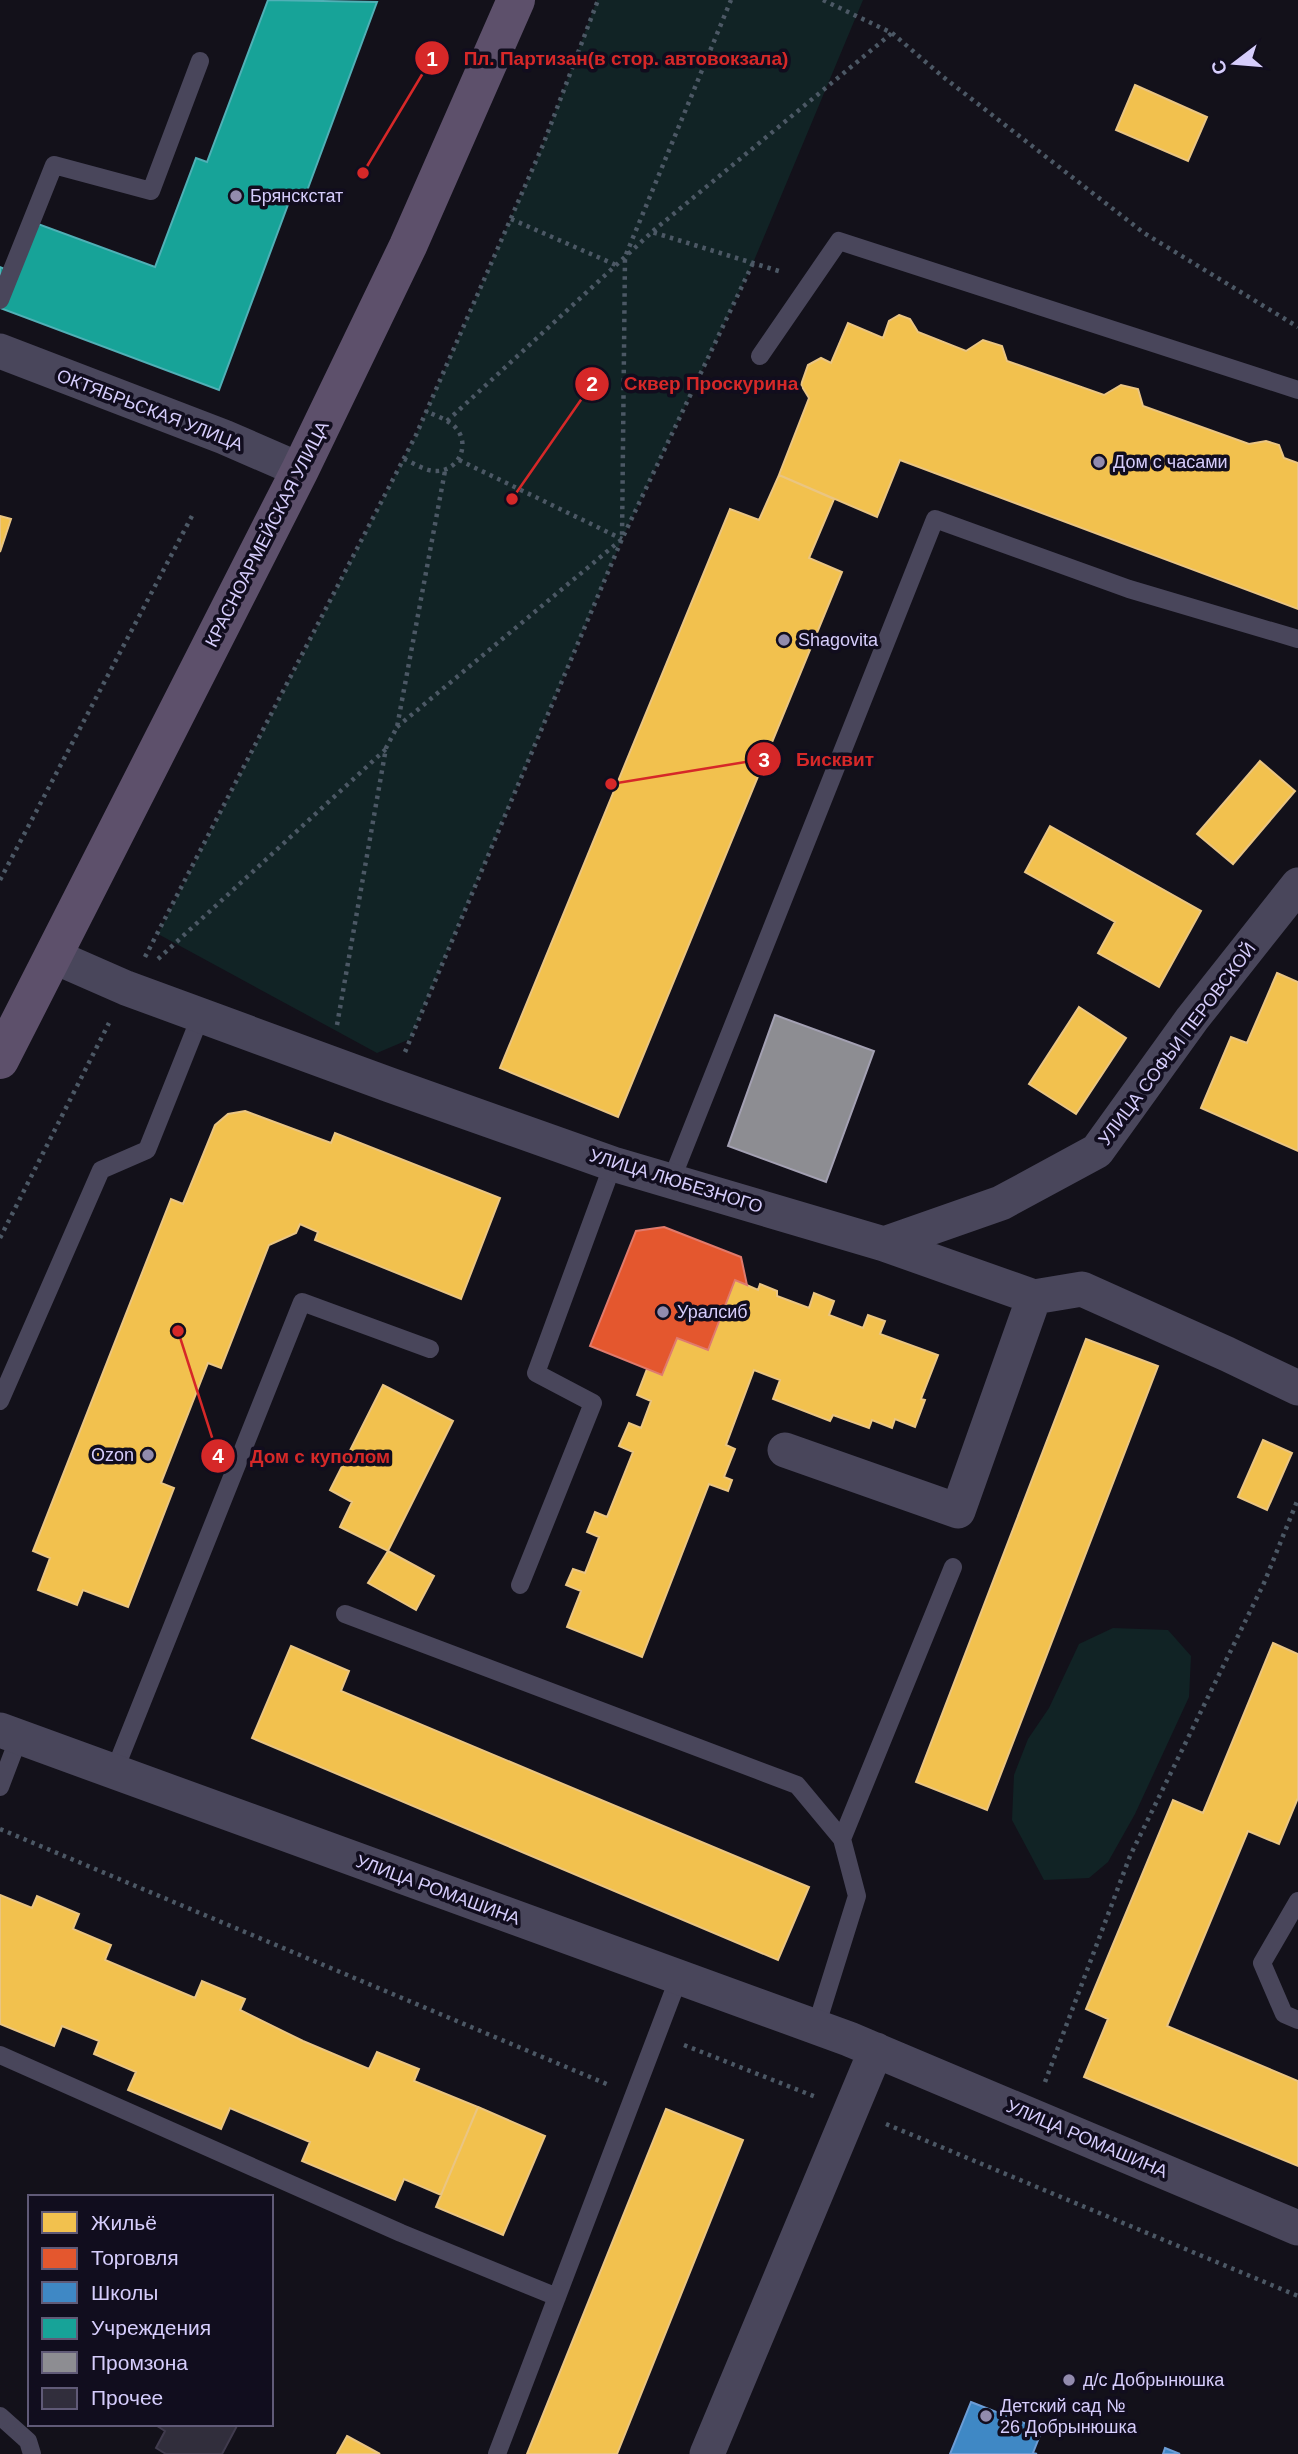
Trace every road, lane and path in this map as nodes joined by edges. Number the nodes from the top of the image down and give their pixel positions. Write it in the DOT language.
graph roads {
  1 [pos="516,0"];
  2 [pos="598,0"];
  3 [pos="731,0"];
  4 [pos="823,0"];
  5 [pos="892,33"];
  6 [pos="200,61"];
  7 [pos="511,219"];
  8 [pos="652,232"];
  9 [pos="625,257"];
  10 [pos="753,263"];
  11 [pos="616,265"];
  12 [pos="812,281"];
  13 [pos="0,300"];
  14 [pos="1298,327"];
  15 [pos="0,351"];
  16 [pos="760,356"];
  17 [pos="1298,390"];
  18 [pos="426,411"];
  19 [pos="447,421"];
  20 [pos="404,459"];
  21 [pos="459,460"];
  22 [pos="300,470"];
  23 [pos="445,471"];
  24 [pos="193,514"];
  25 [pos="622,539"];
  26 [pos="1298,639"];
  27 [pos="397,727"];
  28 [pos="386,748"];
  29 [pos="0,880"];
  30 [pos="1298,886"];
  31 [pos="53,956"];
  32 [pos="126,988"];
  33 [pos="201,1015"];
  34 [pos="0,1060"];
  35 [pos="330,1062"];
  36 [pos="390,1085"];
  37 [pos="613,1164"];
  38 [pos="671,1181"];
  39 [pos="0,1238"];
  40 [pos="884,1244"];
  41 [pos="1034,1297"];
  42 [pos="430,1349"];
  43 [pos="1298,1388"];
  44 [pos="0,1401"];
  45 [pos="785,1450"];
  46 [pos="1298,1499"];
  47 [pos="953,1567"];
  48 [pos="520,1585"];
  49 [pos="345,1614"];
  50 [pos="10,1734"];
  51 [pos="114,1772"];
  52 [pos="0,1787"];
  53 [pos="0,1829"];
  54 [pos="842,1839"];
  55 [pos="1298,1901"];
  56 [pos="679,1977"];
  57 [pos="1298,2020"];
  58 [pos="816,2027"];
  59 [pos="657,2034"];
  60 [pos="876,2050"];
  61 [pos="0,2055"];
  62 [pos="611,2085"];
  63 [pos="850,2110"];
  64 [pos="1032,2116"];
  65 [pos="1298,2228"];
  66 [pos="1298,2296"];
  67 [pos="557,2297"];
  68 [pos="0,2416"];
  69 [pos="33,2454"];
  70 [pos="497,2454"];
  71 [pos="707,2454"];
  1 -- 22 [label="main road, КРАСНОАРМЕЙСКАЯ УЛИЦА"];
  2 -- 7 [label="path"];
  3 -- 9 [label="path"];
  4 -- 5 [label="path"];
  5 -- 8 [label="path"];
  5 -- 14 [label="path"];
  6 -- 13 [label="lane"];
  7 -- 11 [label="path"];
  7 -- 18 [label="path"];
  8 -- 9 [label="path"];
  8 -- 10 [label="path"];
  9 -- 11 [label="path"];
  9 -- 25 [label="path"];
  10 -- 12 [label="path"];
  10 -- 25 [label="path"];
  11 -- 19 [label="path"];
  12 -- 16 [label="lane"];
  12 -- 17 [label="lane"];
  15 -- 22 [label="street, ОКТЯБРЬСКАЯ УЛИЦА"];
  18 -- 19 [label="path"];
  18 -- 20 [label="path"];
  19 -- 21 [label="path"];
  20 -- 23 [label="path"];
  20 -- 32 [label="path"];
  21 -- 23 [label="path"];
  21 -- 25 [label="path"];
  22 -- 31 [label="main road, КРАСНОАРМЕЙСКАЯ УЛИЦА"];
  23 -- 27 [label="path"];
  24 -- 29 [label="path"];
  25 -- 27 [label="path"];
  25 -- 36 [label="path"];
  26 -- 38 [label="lane"];
  27 -- 28 [label="path"];
  28 -- 32 [label="path"];
  28 -- 35 [label="path"];
  30 -- 40 [label="street, УЛИЦА СОФЬИ ПЕРОВСКОЙ"];
  31 -- 32 [label="street, УЛИЦА ЛЮБЕЗНОГО"];
  31 -- 34 [label="main road, КРАСНОАРМЕЙСКАЯ УЛИЦА"];
  32 -- 33 [label="street, УЛИЦА ЛЮБЕЗНОГО"];
  32 -- 39 [label="path"];
  33 -- 35 [label="street, УЛИЦА ЛЮБЕЗНОГО"];
  33 -- 44 [label="lane"];
  35 -- 36 [label="street, УЛИЦА ЛЮБЕЗНОГО"];
  36 -- 37 [label="street, УЛИЦА ЛЮБЕЗНОГО"];
  37 -- 38 [label="street, УЛИЦА ЛЮБЕЗНОГО"];
  37 -- 48 [label="lane"];
  38 -- 40 [label="street, УЛИЦА ЛЮБЕЗНОГО"];
  40 -- 41 [label="street, УЛИЦА ЛЮБЕЗНОГО"];
  41 -- 43 [label="street, УЛИЦА ЛЮБЕЗНОГО"];
  41 -- 45 [label="street"];
  42 -- 51 [label="lane"];
  46 -- 64 [label="path"];
  47 -- 54 [label="lane"];
  49 -- 54 [label="lane"];
  50 -- 51 [label="street, УЛИЦА РОМАШИНА"];
  50 -- 52 [label="lane"];
  51 -- 56 [label="street, УЛИЦА РОМАШИНА"];
  53 -- 62 [label="path"];
  54 -- 58 [label="lane"];
  55 -- 57 [label="lane"];
  56 -- 58 [label="street, УЛИЦА РОМАШИНА"];
  56 -- 59 [label="lane"];
  58 -- 60 [label="street, УЛИЦА РОМАШИНА"];
  59 -- 63 [label="path"];
  59 -- 67 [label="lane"];
  60 -- 63 [label="street"];
  60 -- 64 [label="street, УЛИЦА РОМАШИНА"];
  61 -- 67 [label="lane"];
  63 -- 66 [label="path"];
  63 -- 71 [label="street"];
  64 -- 65 [label="street, УЛИЦА РОМАШИНА"];
  67 -- 70 [label="lane"];
  68 -- 69 [label="lane"];
}
